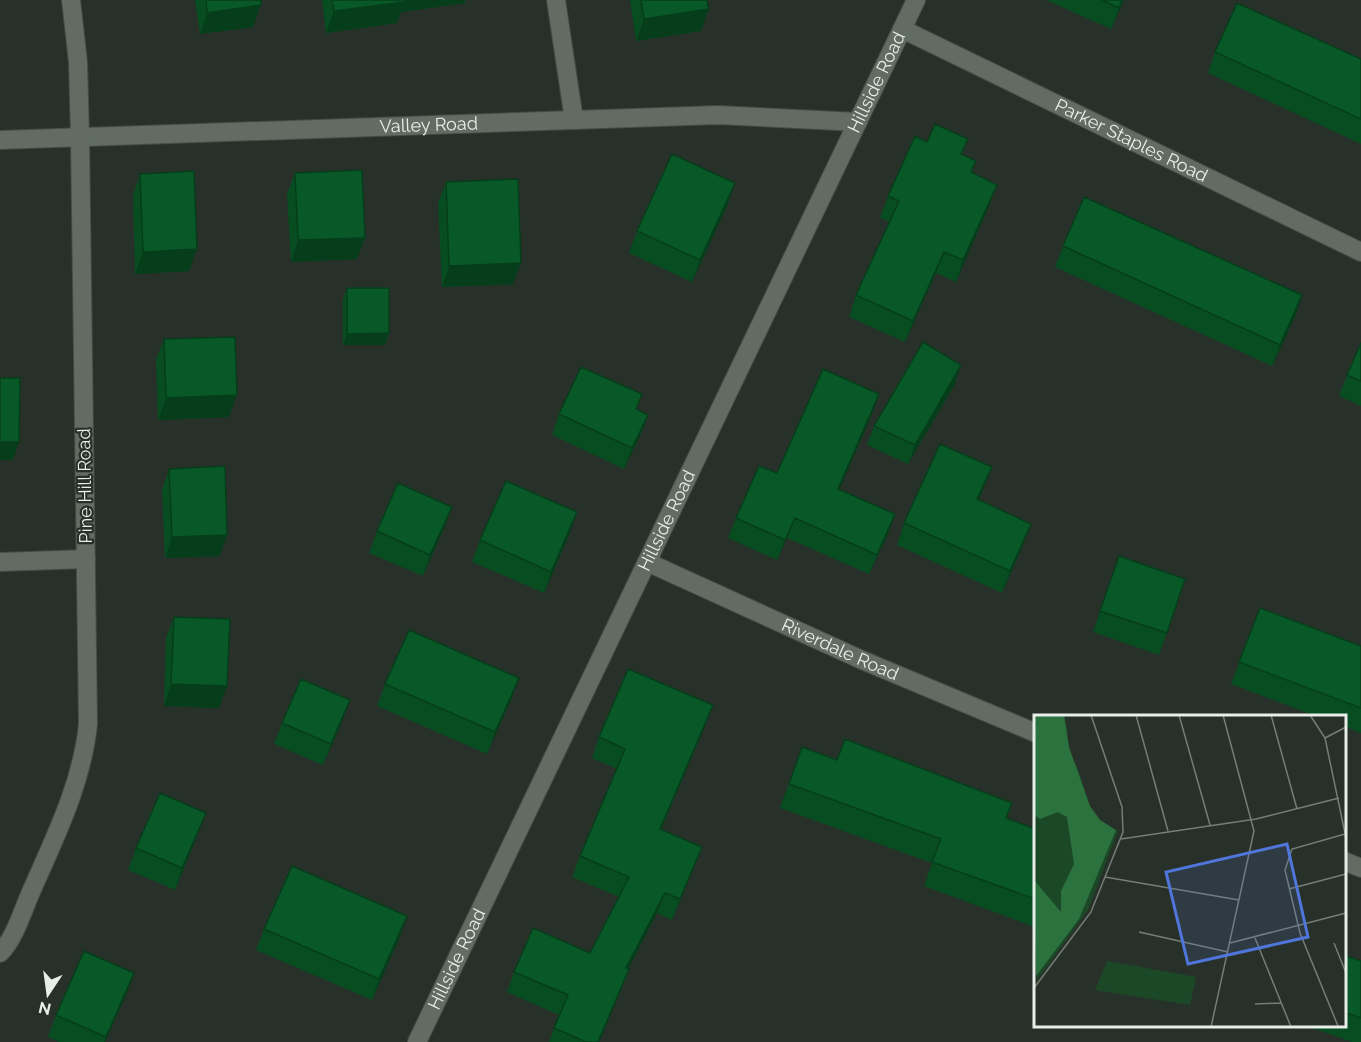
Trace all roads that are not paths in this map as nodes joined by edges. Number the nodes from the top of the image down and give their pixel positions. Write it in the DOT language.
graph roads {
  1 [pos="71,0"];
  2 [pos="556,0"];
  3 [pos="916,0"];
  4 [pos="902,29"];
  5 [pos="574,120"];
  6 [pos="858,122"];
  7 [pos="80,137"];
  8 [pos="0,140"];
  9 [pos="1361,252"];
  10 [pos="86,559"];
  11 [pos="0,562"];
  12 [pos="647,562"];
  13 [pos="1034,733"];
  14 [pos="1346,862"];
  15 [pos="1361,868"];
  16 [pos="0,953"];
  17 [pos="417,1042"];
  1 -- 7 [label="street, Pine Hill Road"];
  2 -- 5 [label="street"];
  3 -- 4 [label="street, Hillside Road"];
  4 -- 6 [label="street, Hillside Road"];
  4 -- 9 [label="street, Parker Staples Road"];
  5 -- 6 [label="street, Valley Road"];
  5 -- 7 [label="street, Valley Road"];
  6 -- 12 [label="street, Hillside Road"];
  7 -- 8 [label="street, Valley Road"];
  7 -- 10 [label="street, Pine Hill Road"];
  10 -- 11 [label="street"];
  10 -- 16 [label="street, Pine Hill Road"];
  12 -- 13 [label="street, Riverdale Road"];
  12 -- 17 [label="street, Hillside Road"];
  14 -- 15 [label="street"];
}
